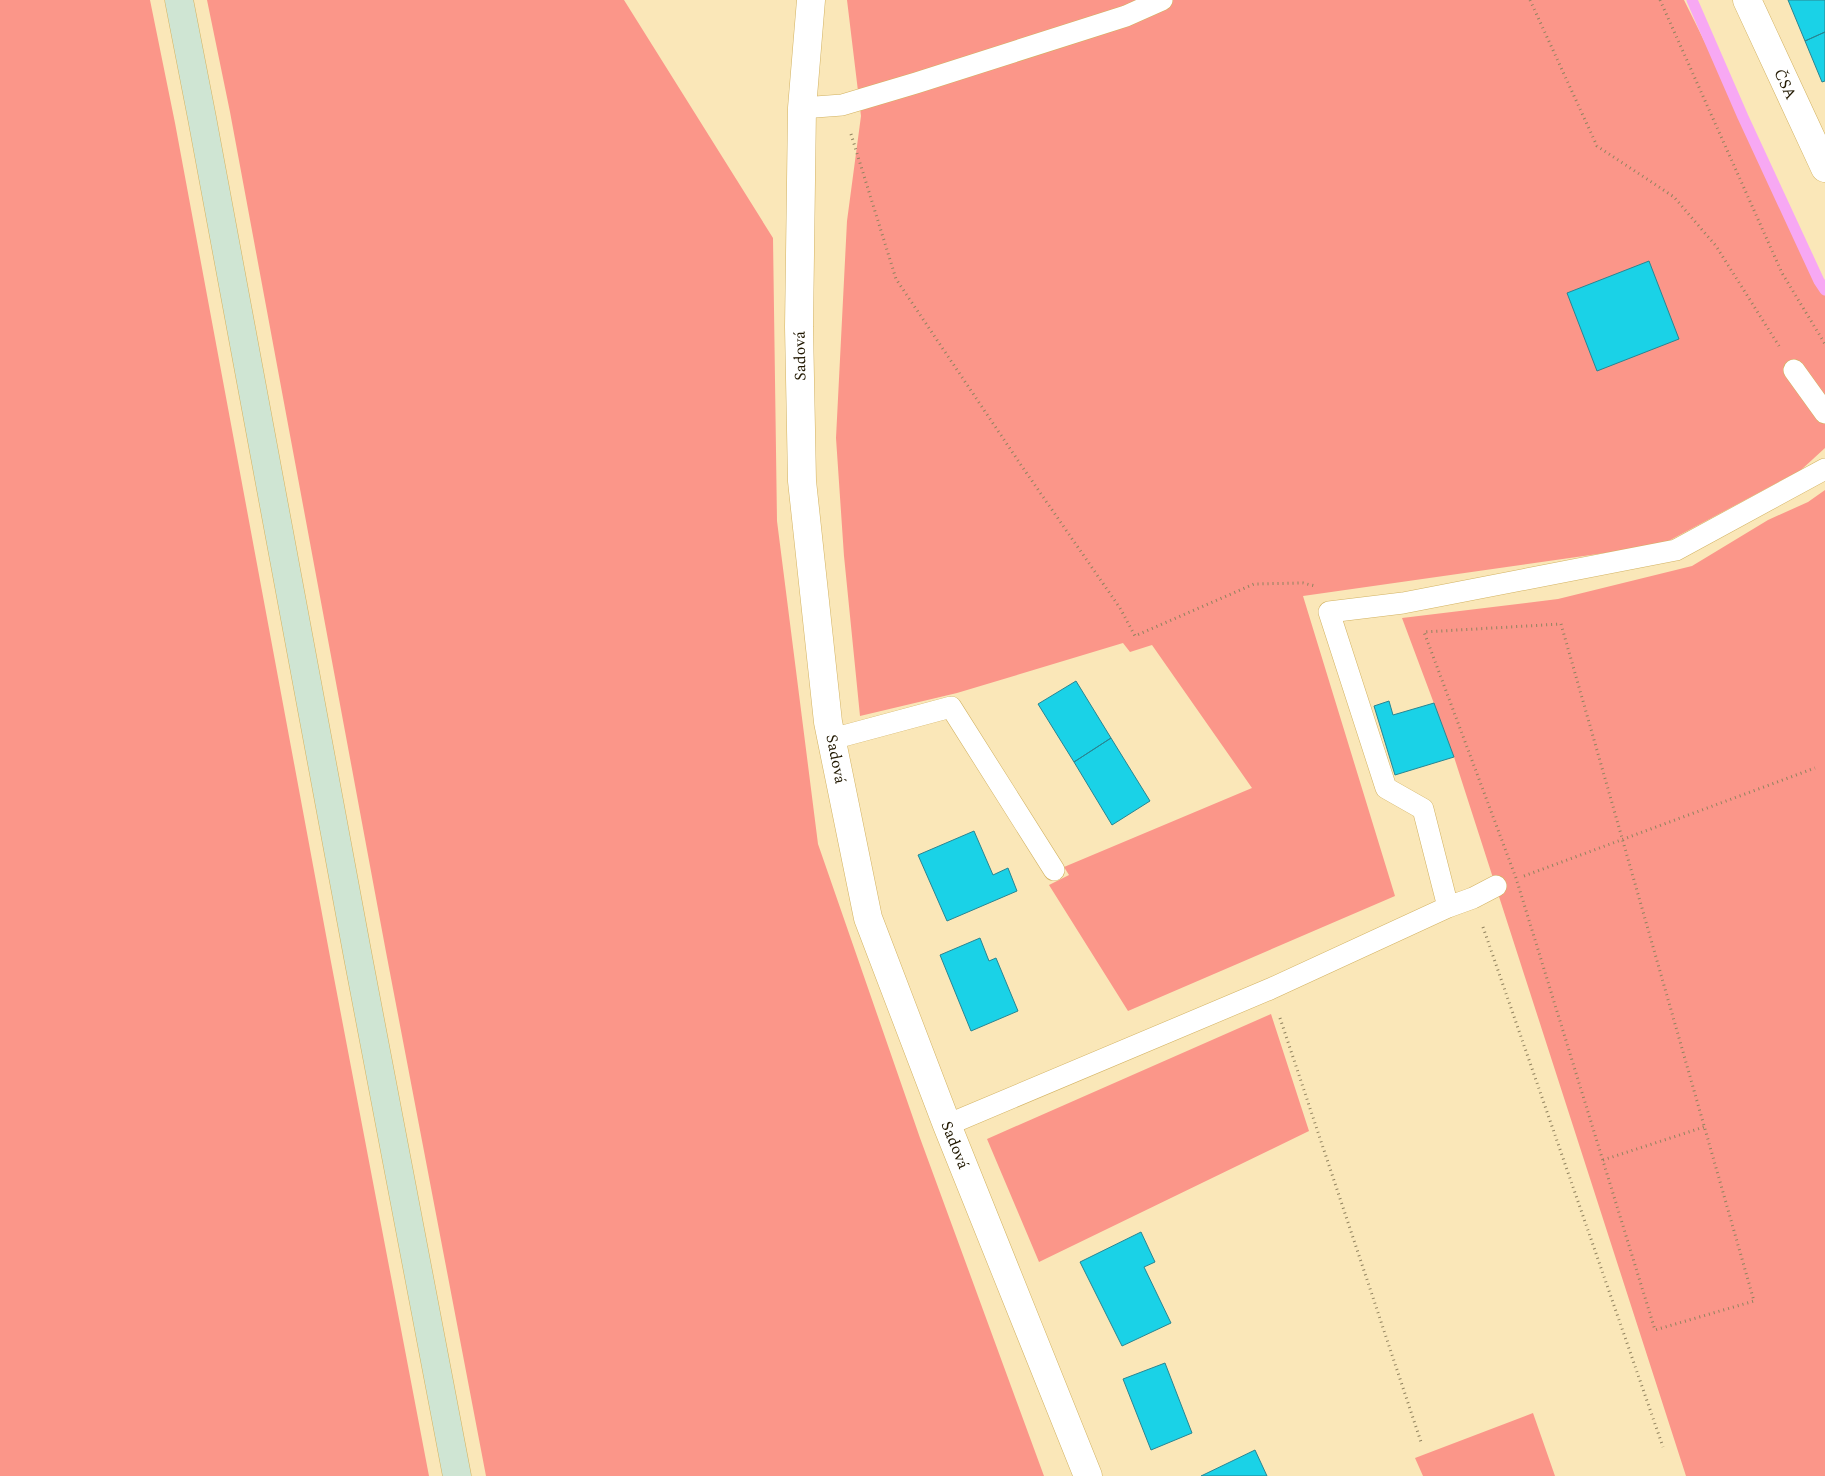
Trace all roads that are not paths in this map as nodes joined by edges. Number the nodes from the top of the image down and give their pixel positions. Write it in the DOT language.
graph roads {
  1 [pos="179,0"];
  2 [pos="811,0"];
  3 [pos="1162,0"];
  4 [pos="1747,0"];
  5 [pos="802,108"];
  6 [pos="1825,168"];
  7 [pos="1794,370"];
  8 [pos="1825,412"];
  9 [pos="1825,469"];
  10 [pos="832,739"];
  11 [pos="1054,870"];
  12 [pos="1496,886"];
  13 [pos="1448,908"];
  14 [pos="947,1125"];
  15 [pos="457,1476"];
  16 [pos="1088,1476"];
  1 -- 15 [label="main road"];
  2 -- 5 [label="street, Sadová"];
  3 -- 5 [label="lane"];
  4 -- 6 [label="street, ČSA"];
  5 -- 10 [label="street, Sadová"];
  7 -- 8 [label="lane"];
  9 -- 13 [label="lane"];
  10 -- 11 [label="lane"];
  10 -- 14 [label="street, Sadová"];
  12 -- 13 [label="lane"];
  13 -- 14 [label="lane"];
  14 -- 16 [label="street, Sadová"];
}
